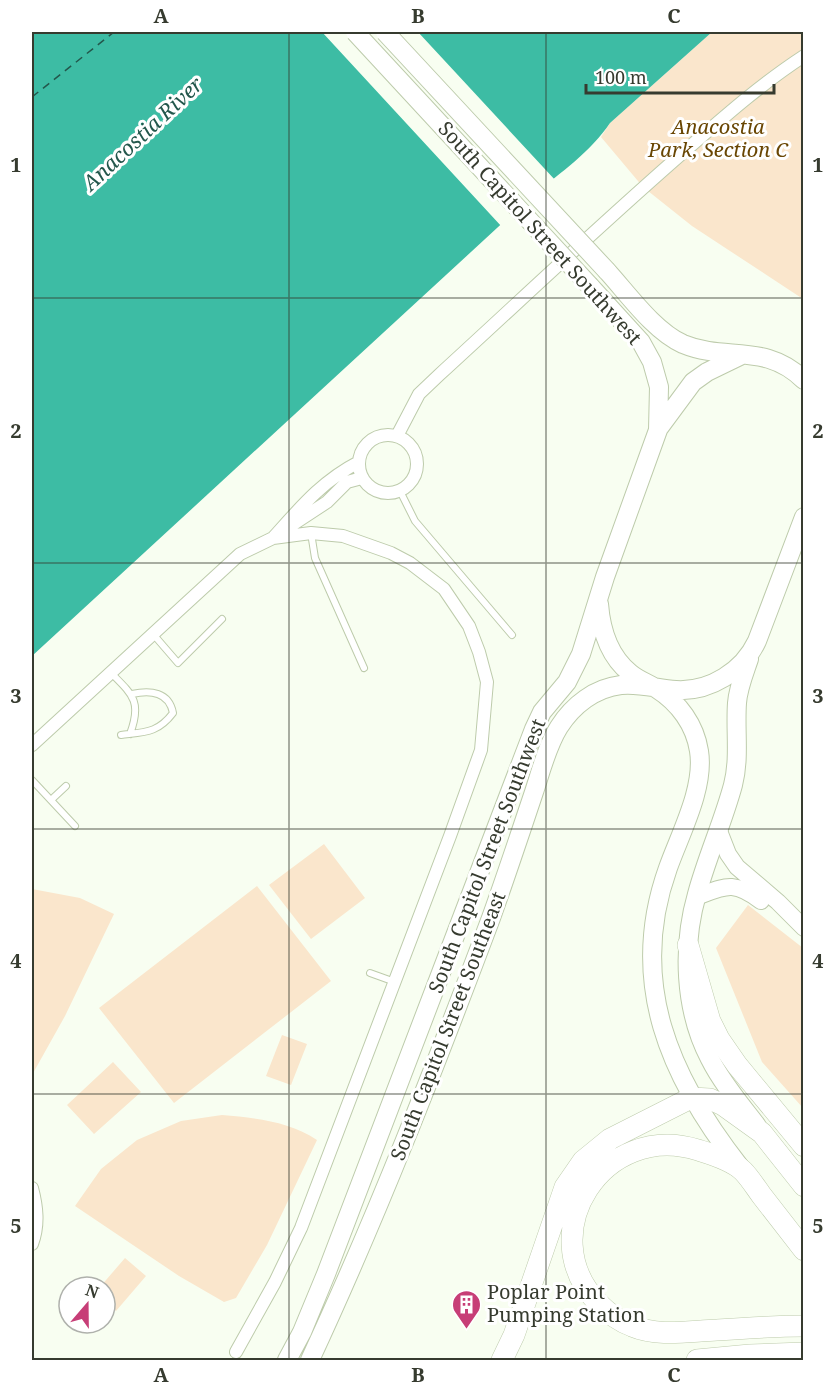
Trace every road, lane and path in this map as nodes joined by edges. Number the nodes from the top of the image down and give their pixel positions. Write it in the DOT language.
graph roads {
  1 [pos="355,32"];
  2 [pos="385,32"];
  3 [pos="804,56"];
  4 [pos="743,354"];
  5 [pos="804,380"];
  6 [pos="658,430"];
  7 [pos="397,436"];
  8 [pos="359,462"];
  9 [pos="362,478"];
  10 [pos="400,491"];
  11 [pos="804,517"];
  12 [pos="311,534"];
  13 [pos="273,538"];
  14 [pos="599,596"];
  15 [pos="222,619"];
  16 [pos="153,634"];
  17 [pos="512,635"];
  18 [pos="749,657"];
  19 [pos="364,668"];
  20 [pos="111,672"];
  21 [pos="656,688"];
  22 [pos="132,694"];
  23 [pos="130,734"];
  24 [pos="121,735"];
  25 [pos="32,745"];
  26 [pos="32,780"];
  27 [pos="66,786"];
  28 [pos="51,800"];
  29 [pos="75,826"];
  30 [pos="719,831"];
  31 [pos="696,897"];
  32 [pos="803,927"];
  33 [pos="688,945"];
  34 [pos="370,973"];
  35 [pos="395,982"];
  36 [pos="691,1098"];
  37 [pos="762,1132"];
  38 [pos="804,1146"];
  39 [pos="742,1169"];
  40 [pos="804,1186"];
  41 [pos="32,1188"];
  42 [pos="32,1244"];
  43 [pos="804,1250"];
  44 [pos="804,1326"];
  45 [pos="236,1352"];
  46 [pos="804,1353"];
  47 [pos="287,1360"];
  48 [pos="310,1360"];
  49 [pos="502,1360"];
  50 [pos="697,1360"];
  1 -- 6 [label="main road, South Capitol Street Southwest, bridge"];
  2 -- 4 [label="main road, bridge"];
  3 -- 7 [label="street"];
  4 -- 5 [label="main road"];
  4 -- 6 [label="main road"];
  6 -- 14 [label="main road, South Capitol Street Southwest"];
  7 -- 8 [label="street"];
  7 -- 10 [label="street"];
  8 -- 9 [label="street"];
  8 -- 13 [label="street"];
  9 -- 10 [label="street"];
  9 -- 13 [label="street"];
  10 -- 17 [label="lane"];
  11 -- 18 [label="main road, South Capitol Street Southeast"];
  12 -- 13 [label="street"];
  12 -- 19 [label="lane"];
  12 -- 35 [label="street"];
  13 -- 16 [label="street"];
  14 -- 21 [label="main road"];
  14 -- 47 [label="main road, South Capitol Street Southwest"];
  15 -- 16 [label="lane"];
  16 -- 20 [label="street"];
  18 -- 21 [label="main road, South Capitol Street Southeast"];
  18 -- 30 [label="main road"];
  20 -- 22 [label="lane"];
  20 -- 25 [label="street"];
  21 -- 36 [label="main road"];
  21 -- 48 [label="main road, South Capitol Street Southeast"];
  22 -- 23 [label="lane"];
  22 -- 23 [label="lane"];
  23 -- 24 [label="lane"];
  26 -- 28 [label="lane"];
  27 -- 28 [label="lane"];
  28 -- 29 [label="lane"];
  30 -- 31 [label="main road"];
  30 -- 32 [label="street"];
  31 -- 32 [label="street"];
  31 -- 33 [label="main road"];
  33 -- 37 [label="main road"];
  33 -- 38 [label="highway"];
  34 -- 35 [label="lane"];
  35 -- 45 [label="street"];
  36 -- 37 [label="highway"];
  36 -- 39 [label="main road"];
  36 -- 49 [label="highway"];
  37 -- 40 [label="highway"];
  39 -- 43 [label="highway"];
  39 -- 44 [label="highway"];
  41 -- 42 [label="street"];
  46 -- 50 [label="highway"];
}
